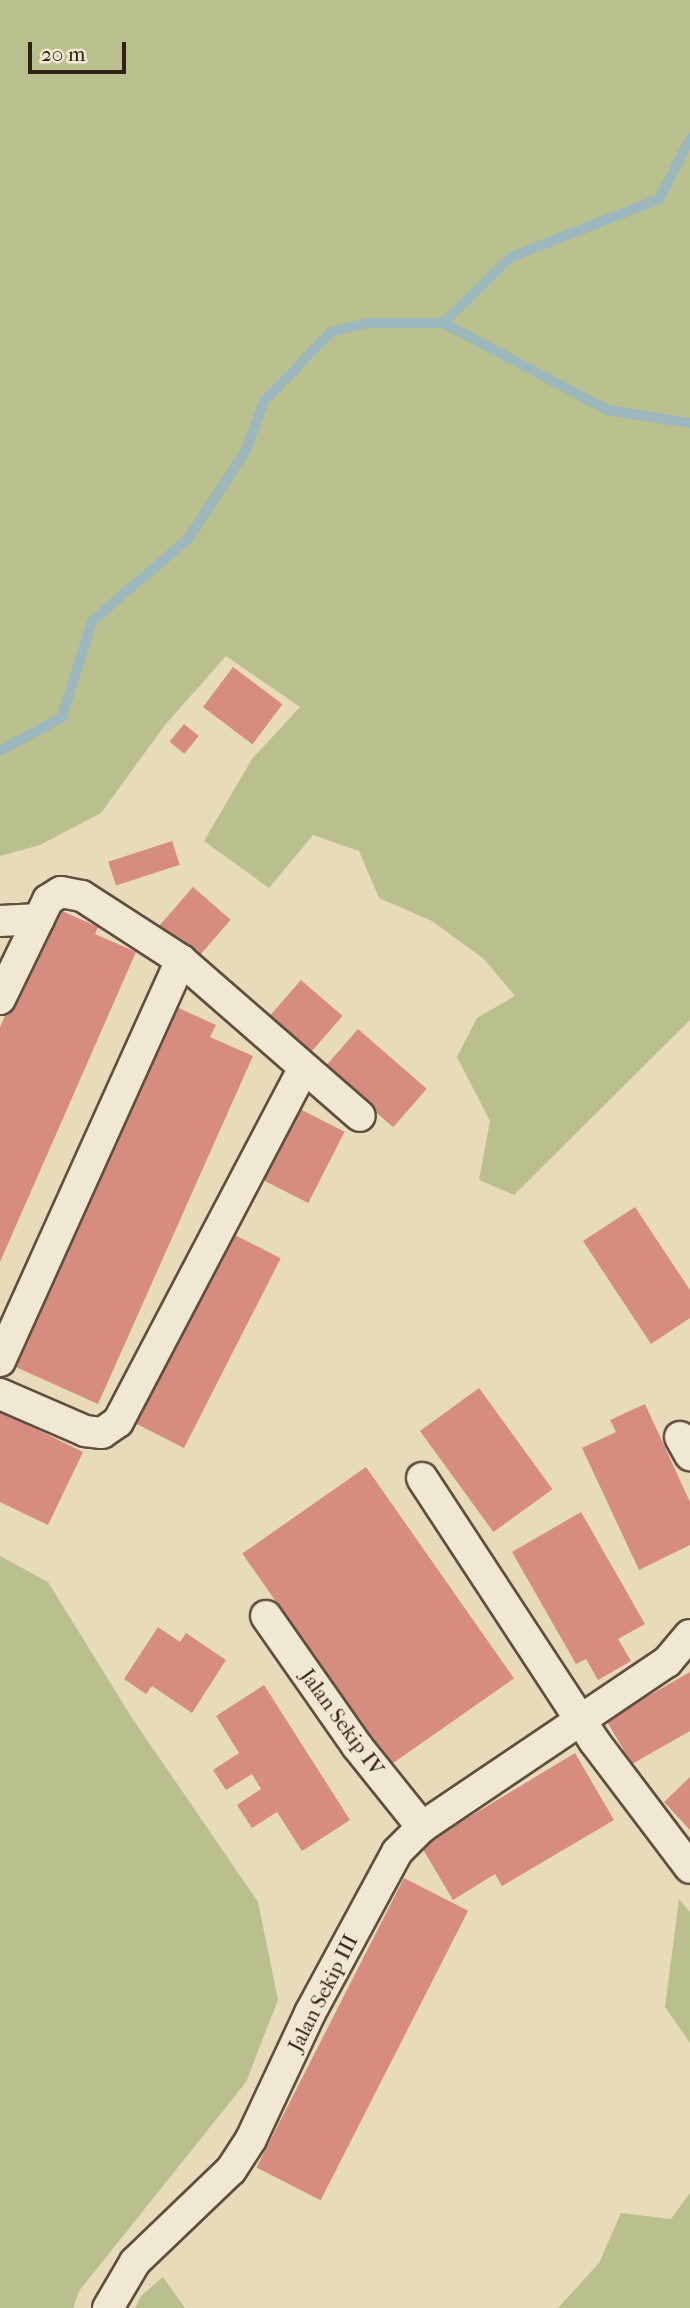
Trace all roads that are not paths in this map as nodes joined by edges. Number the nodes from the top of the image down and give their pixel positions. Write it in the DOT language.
graph roads {
  1 [pos="39,919"];
  2 [pos="0,921"];
  3 [pos="181,960"];
  4 [pos="0,999"];
  5 [pos="304,1068"];
  6 [pos="360,1116"];
  7 [pos="0,1361"];
  8 [pos="0,1394"];
  9 [pos="422,1478"];
  10 [pos="266,1616"];
  11 [pos="690,1635"];
  12 [pos="583,1723"];
  13 [pos="422,1827"];
  14 [pos="690,1868"];
  15 [pos="108,2308"];
  1 -- 2 [label="street"];
  1 -- 3 [label="street"];
  1 -- 4 [label="street"];
  3 -- 5 [label="street"];
  3 -- 7 [label="street"];
  5 -- 6 [label="street"];
  5 -- 8 [label="street"];
  9 -- 12 [label="street"];
  10 -- 13 [label="street, Jalan Sekip IV"];
  11 -- 12 [label="street, Jalan Sekip III"];
  12 -- 13 [label="street, Jalan Sekip III"];
  12 -- 14 [label="street"];
  13 -- 15 [label="street, Jalan Sekip III"];
}
